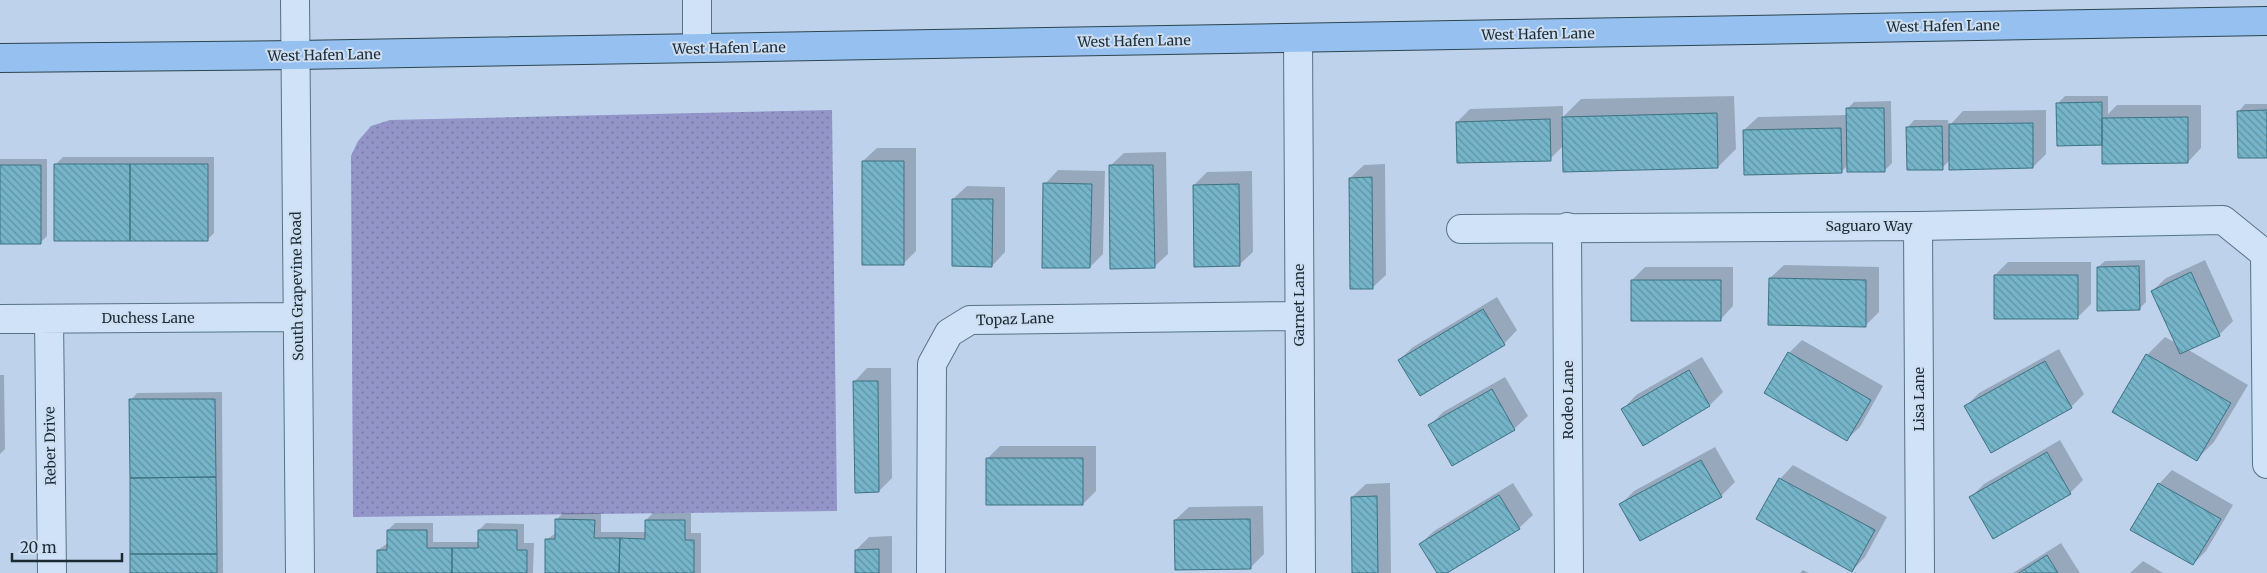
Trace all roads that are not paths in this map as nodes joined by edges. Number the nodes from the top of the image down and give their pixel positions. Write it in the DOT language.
graph roads {
  1 [pos="295,0"];
  2 [pos="698,0"];
  3 [pos="2267,21"];
  4 [pos="1298,38"];
  5 [pos="697,48"];
  6 [pos="296,55"];
  7 [pos="0,58"];
  8 [pos="1918,226"];
  9 [pos="1566,227"];
  10 [pos="1462,229"];
  11 [pos="1299,316"];
  12 [pos="297,317"];
  13 [pos="0,319"];
  14 [pos="49,319"];
  15 [pos="2267,464"];
  16 [pos="52,573"];
  17 [pos="300,573"];
  18 [pos="932,573"];
  19 [pos="1301,573"];
  20 [pos="1569,573"];
  21 [pos="1920,573"];
  1 -- 6 [label="street, South Grapevine Road"];
  2 -- 5 [label="street"];
  3 -- 4 [label="main road, West Hafen Lane"];
  4 -- 5 [label="main road, West Hafen Lane"];
  4 -- 11 [label="street, Garnet Lane"];
  5 -- 6 [label="main road, West Hafen Lane"];
  6 -- 7 [label="main road, West Hafen Lane"];
  6 -- 12 [label="street, South Grapevine Road"];
  8 -- 9 [label="street, Saguaro Way"];
  8 -- 15 [label="street, Saguaro Way"];
  8 -- 21 [label="street, Lisa Lane"];
  9 -- 10 [label="street, Saguaro Way"];
  9 -- 20 [label="street, Rodeo Lane"];
  11 -- 18 [label="street, Topaz Lane"];
  11 -- 19 [label="street, Garnet Lane"];
  12 -- 14 [label="street, Duchess Lane"];
  12 -- 17 [label="street, South Grapevine Road"];
  13 -- 14 [label="street, Duchess Lane"];
  14 -- 16 [label="street, Reber Drive"];
}
